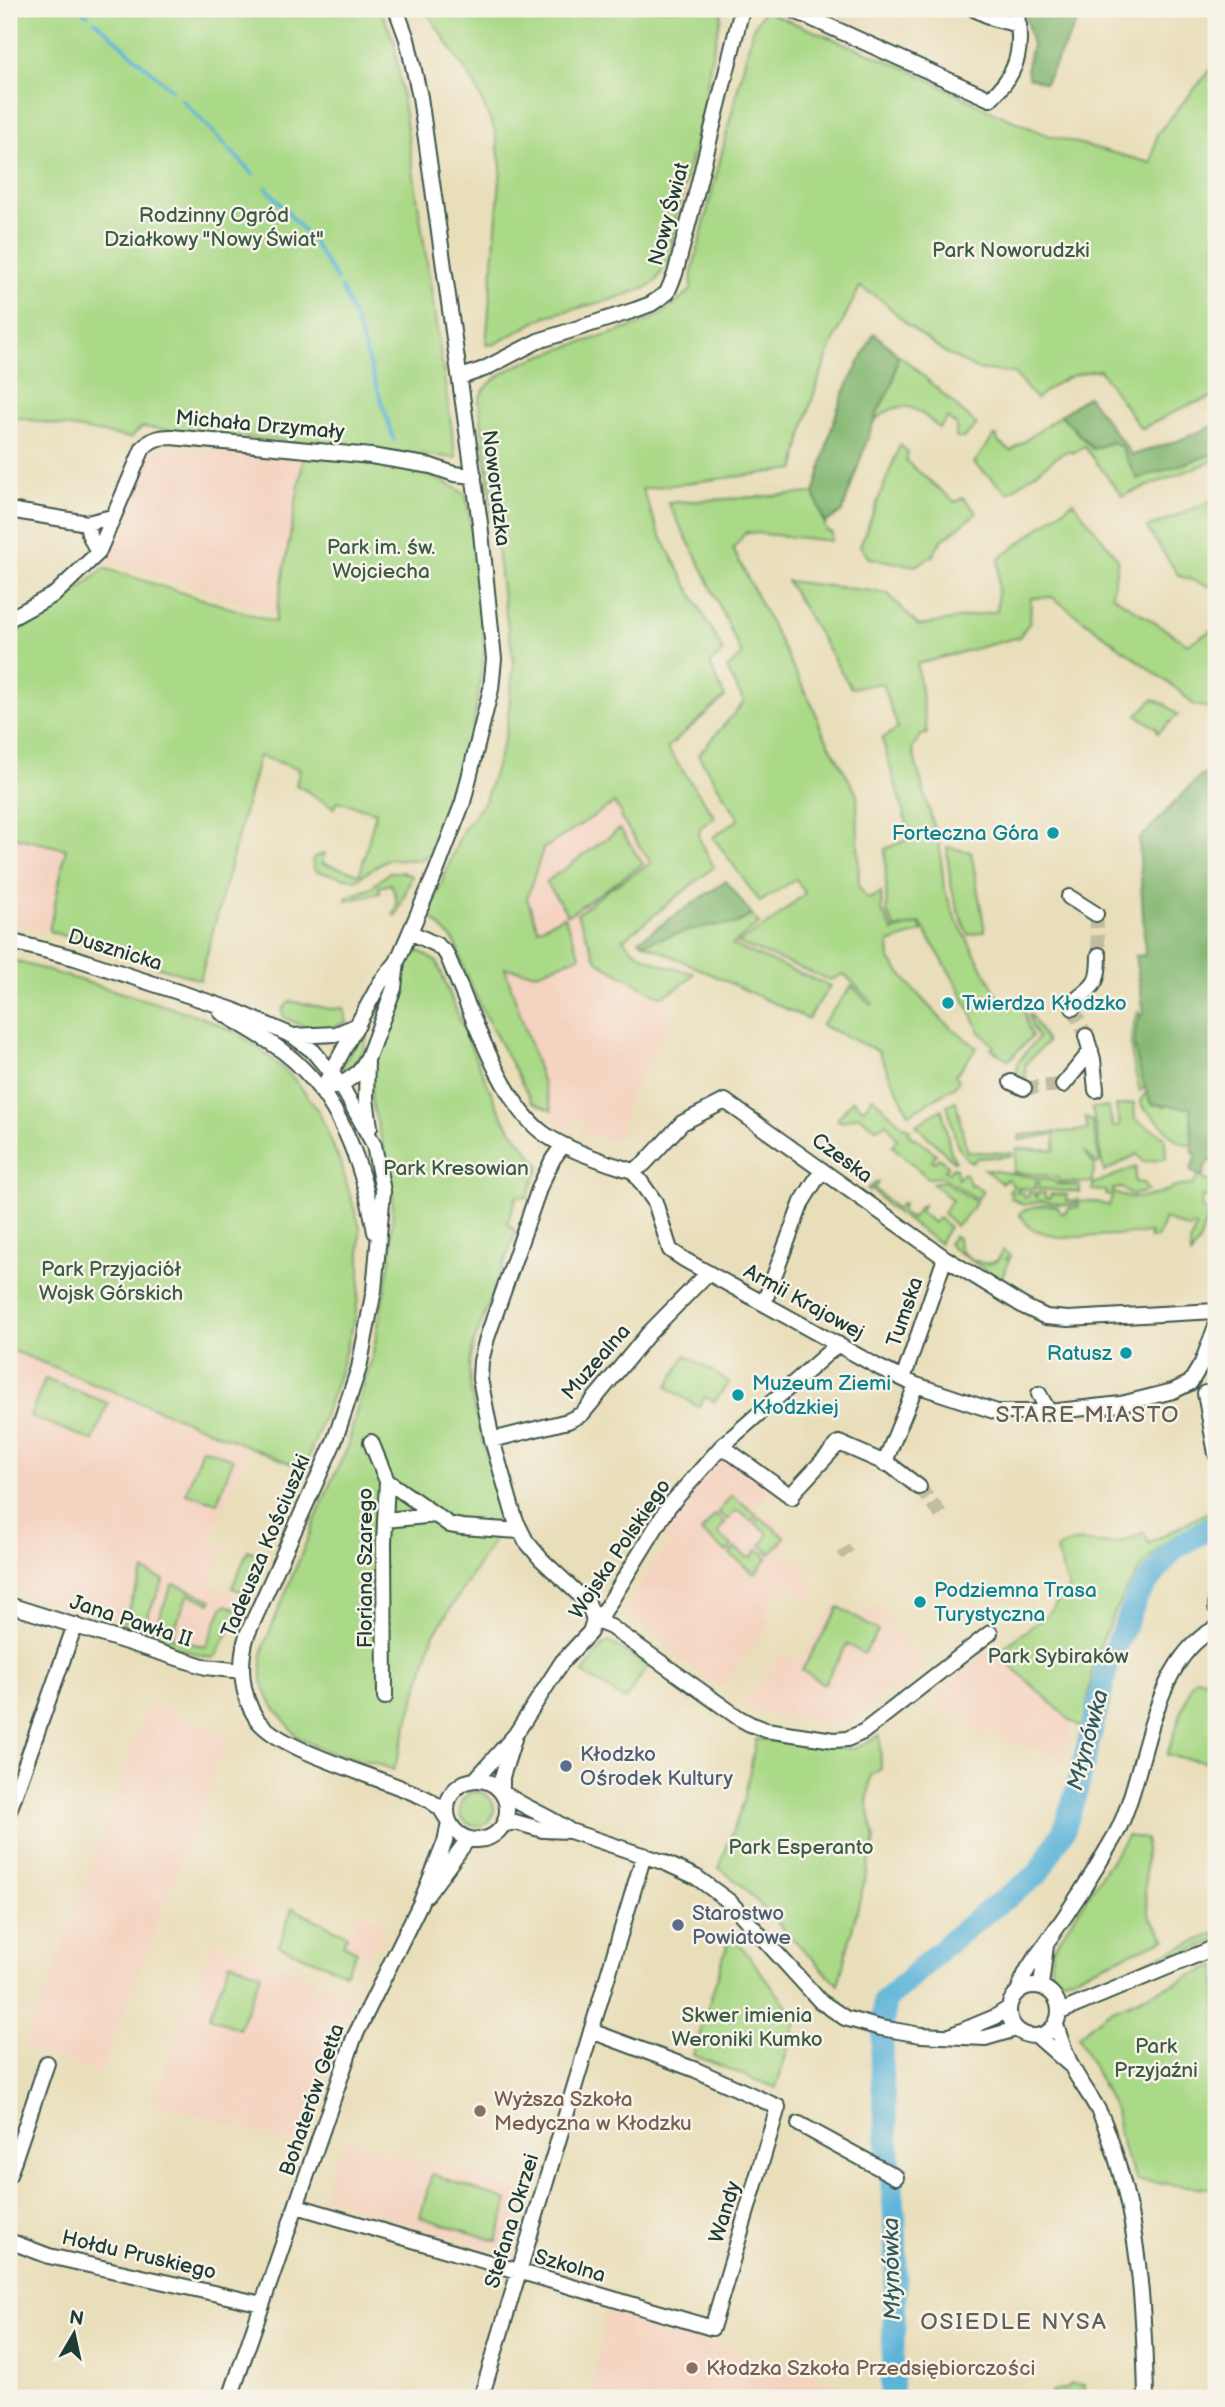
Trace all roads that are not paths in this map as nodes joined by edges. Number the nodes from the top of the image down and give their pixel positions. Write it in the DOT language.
graph roads {
  1 [pos="396,9"];
  2 [pos="742,9"];
  3 [pos="791,9"];
  4 [pos="974,9"];
  5 [pos="1016,9"];
  6 [pos="1019,25"];
  7 [pos="460,377"];
  8 [pos="474,476"];
  9 [pos="9,510"];
  10 [pos="112,517"];
  11 [pos="87,523"];
  12 [pos="98,553"];
  13 [pos="9,619"];
  14 [pos="1069,897"];
  15 [pos="1096,914"];
  16 [pos="410,932"];
  17 [pos="9,941"];
  18 [pos="1099,955"];
  19 [pos="397,962"];
  20 [pos="207,1003"];
  21 [pos="1073,1008"];
  22 [pos="358,1024"];
  23 [pos="293,1036"];
  24 [pos="1086,1036"];
  25 [pos="1091,1051"];
  26 [pos="368,1057"];
  27 [pos="337,1079"];
  28 [pos="1063,1085"];
  29 [pos="1096,1090"];
  30 [pos="321,1091"];
  31 [pos="374,1145"];
  32 [pos="563,1145"];
  33 [pos="822,1170"];
  34 [pos="633,1171"];
  35 [pos="378,1250"];
  36 [pos="945,1258"];
  37 [pos="708,1273"];
  38 [pos="764,1303"];
  39 [pos="1216,1311"];
  40 [pos="1216,1326"];
  41 [pos="838,1344"];
  42 [pos="910,1382"];
  43 [pos="1190,1383"];
  44 [pos="1039,1394"];
  45 [pos="1211,1395"];
  46 [pos="1049,1412"];
  47 [pos="492,1440"];
  48 [pos="371,1442"];
  49 [pos="722,1446"];
  50 [pos="1216,1454"];
  51 [pos="885,1463"];
  52 [pos="387,1480"];
  53 [pos="919,1487"];
  54 [pos="436,1515"];
  55 [pos="386,1520"];
  56 [pos="520,1531"];
  57 [pos="1216,1576"];
  58 [pos="9,1605"];
  59 [pos="1216,1608"];
  60 [pos="594,1620"];
  61 [pos="75,1625"];
  62 [pos="1216,1628"];
  63 [pos="990,1633"];
  64 [pos="242,1671"];
  65 [pos="385,1697"];
  66 [pos="515,1735"];
  67 [pos="475,1780"];
  68 [pos="454,1790"];
  69 [pos="502,1792"];
  70 [pos="424,1797"];
  71 [pos="9,1811"];
  72 [pos="449,1822"];
  73 [pos="503,1825"];
  74 [pos="570,1831"];
  75 [pos="468,1839"];
  76 [pos="644,1855"];
  77 [pos="420,1904"];
  78 [pos="1046,1943"];
  79 [pos="1216,1947"];
  80 [pos="1041,1986"];
  81 [pos="1018,1992"];
  82 [pos="1009,2008"];
  83 [pos="1058,2018"];
  84 [pos="1016,2029"];
  85 [pos="591,2031"];
  86 [pos="953,2035"];
  87 [pos="1037,2036"];
  88 [pos="47,2063"];
  89 [pos="1071,2065"];
  90 [pos="799,2124"];
  91 [pos="9,2175"];
  92 [pos="895,2177"];
  93 [pos="297,2206"];
  94 [pos="9,2242"];
  95 [pos="519,2273"];
  96 [pos="262,2304"];
  97 [pos="712,2328"];
  98 [pos="230,2398"];
  99 [pos="481,2398"];
  100 [pos="1146,2398"];
  1 -- 7 [label="street, Noworudzka"];
  2 -- 7 [label="street, Nowy Świat"];
  3 -- 6 [label="street"];
  4 -- 6 [label="street"];
  5 -- 6 [label="street"];
  7 -- 8 [label="street, Noworudzka"];
  8 -- 10 [label="street, Michała Drzymały"];
  8 -- 16 [label="street, Noworudzka"];
  9 -- 11 [label="street"];
  10 -- 11 [label="street"];
  10 -- 12 [label="street, Michała Drzymały"];
  11 -- 12 [label="street"];
  12 -- 13 [label="street, Michała Drzymały"];
  14 -- 15 [label="street"];
  16 -- 19 [label="street, Noworudzka"];
  16 -- 32 [label="street"];
  17 -- 20 [label="street, Dusznicka"];
  18 -- 21 [label="street"];
  19 -- 22 [label="street, Noworudzka"];
  19 -- 26 [label="street, Noworudzka"];
  20 -- 23 [label="street, Dusznicka"];
  20 -- 30 [label="street, Dusznicka"];
  22 -- 23 [label="street"];
  22 -- 27 [label="street, Noworudzka"];
  23 -- 27 [label="street, Dusznicka"];
  24 -- 25 [label="street"];
  25 -- 28 [label="street"];
  25 -- 29 [label="street"];
  26 -- 27 [label="street, Noworudzka"];
  26 -- 31 [label="street"];
  27 -- 30 [label="street, Noworudzka"];
  27 -- 31 [label="street, Tadeusza Kościuszki"];
  30 -- 35 [label="street, Tadeusza Kościuszki"];
  31 -- 35 [label="street, Tadeusza Kościuszki"];
  32 -- 34 [label="street"];
  32 -- 47 [label="street"];
  33 -- 34 [label="street, Czeska"];
  33 -- 36 [label="street, Czeska"];
  33 -- 38 [label="street"];
  34 -- 37 [label="street, Armii Krajowej"];
  35 -- 64 [label="street, Tadeusza Kościuszki"];
  36 -- 39 [label="street, Czeska"];
  36 -- 42 [label="street, Tumska"];
  37 -- 38 [label="street, Armii Krajowej"];
  37 -- 47 [label="street, Muzealna"];
  38 -- 41 [label="street, Armii Krajowej"];
  40 -- 43 [label="street"];
  41 -- 42 [label="street, Armii Krajowej"];
  41 -- 49 [label="street, Wojska Polskiego"];
  42 -- 46 [label="street, Armii Krajowej"];
  42 -- 51 [label="street, Tumska"];
  43 -- 45 [label="street"];
  43 -- 46 [label="street, Armii Krajowej"];
  44 -- 46 [label="street"];
  45 -- 50 [label="street"];
  47 -- 56 [label="street"];
  48 -- 52 [label="street, Floriana Szarego"];
  49 -- 51 [label="street"];
  49 -- 60 [label="street, Wojska Polskiego"];
  51 -- 53 [label="street"];
  52 -- 54 [label="street"];
  52 -- 55 [label="street, Floriana Szarego"];
  54 -- 55 [label="street"];
  54 -- 56 [label="street"];
  55 -- 65 [label="street, Floriana Szarego"];
  56 -- 60 [label="street"];
  57 -- 59 [label="street"];
  58 -- 61 [label="street, Jana Pawła II"];
  60 -- 63 [label="street"];
  60 -- 66 [label="street, Wojska Polskiego"];
  61 -- 64 [label="street, Jana Pawła II"];
  61 -- 71 [label="street"];
  62 -- 78 [label="street"];
  64 -- 70 [label="street, Tadeusza Kościuszki"];
  66 -- 67 [label="street, Wojska Polskiego"];
  66 -- 69 [label="street, Wojska Polskiego"];
  67 -- 68 [label="street"];
  67 -- 69 [label="street"];
  68 -- 70 [label="street"];
  68 -- 72 [label="street"];
  69 -- 73 [label="street"];
  69 -- 74 [label="street"];
  70 -- 72 [label="street, Tadeusza Kościuszki"];
  72 -- 75 [label="street"];
  72 -- 77 [label="street, Bohaterów Getta"];
  73 -- 74 [label="street"];
  73 -- 75 [label="street"];
  74 -- 76 [label="street"];
  75 -- 77 [label="street"];
  76 -- 85 [label="street, Stefana Okrzei"];
  76 -- 86 [label="street"];
  77 -- 93 [label="street, Bohaterów Getta"];
  78 -- 80 [label="street"];
  78 -- 81 [label="street"];
  79 -- 83 [label="street"];
  80 -- 81 [label="street"];
  80 -- 83 [label="street"];
  81 -- 82 [label="street"];
  82 -- 84 [label="street"];
  82 -- 86 [label="street"];
  83 -- 87 [label="street"];
  83 -- 89 [label="street"];
  84 -- 86 [label="street"];
  84 -- 87 [label="street"];
  85 -- 95 [label="street, Stefana Okrzei"];
  85 -- 97 [label="street, Wandy"];
  87 -- 89 [label="street"];
  88 -- 91 [label="street"];
  89 -- 100 [label="street"];
  90 -- 92 [label="street"];
  93 -- 95 [label="street, Szkolna"];
  93 -- 96 [label="street, Bohaterów Getta"];
  94 -- 96 [label="street, Hołdu Pruskiego"];
  95 -- 97 [label="street, Szkolna"];
  95 -- 99 [label="street, Stefana Okrzei"];
  96 -- 98 [label="street, Bohaterów Getta"];
}
